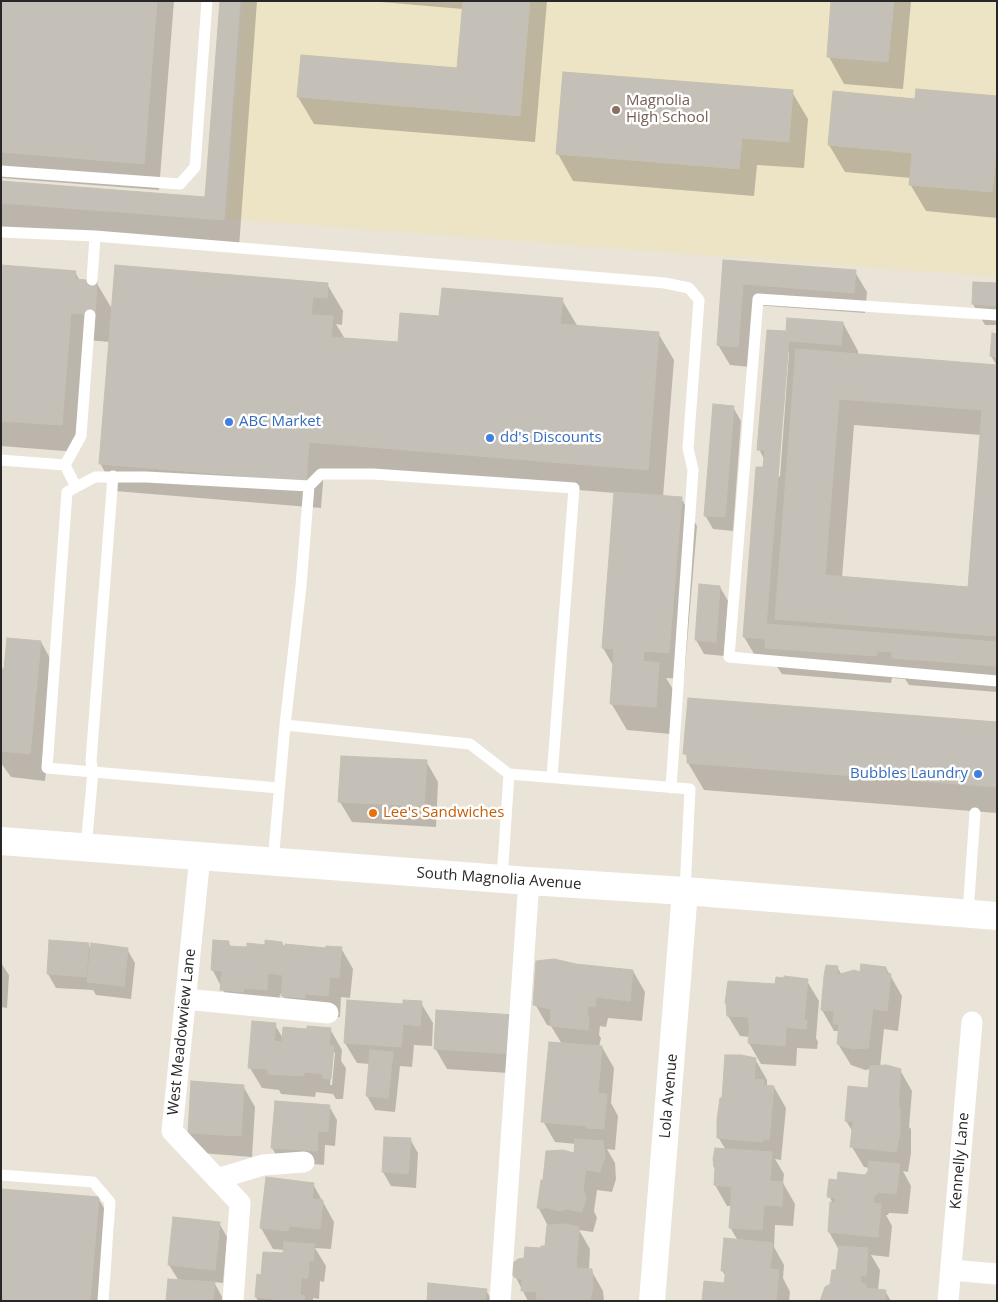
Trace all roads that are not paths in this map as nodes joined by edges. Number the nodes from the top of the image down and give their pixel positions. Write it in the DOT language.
graph roads {
  1 [pos="207,1"];
  2 [pos="1,171"];
  3 [pos="1,232"];
  4 [pos="95,236"];
  5 [pos="92,280"];
  6 [pos="90,315"];
  7 [pos="997,315"];
  8 [pos="1,460"];
  9 [pos="65,464"];
  10 [pos="113,476"];
  11 [pos="309,486"];
  12 [pos="76,487"];
  13 [pos="997,680"];
  14 [pos="285,725"];
  15 [pos="92,772"];
  16 [pos="509,774"];
  17 [pos="552,778"];
  18 [pos="279,788"];
  19 [pos="671,788"];
  20 [pos="975,814"];
  21 [pos="1,841"];
  22 [pos="86,848"];
  23 [pos="200,856"];
  24 [pos="273,862"];
  25 [pos="516,880"];
  26 [pos="685,891"];
  27 [pos="968,914"];
  28 [pos="997,916"];
  29 [pos="185,999"];
  30 [pos="328,1013"];
  31 [pos="972,1022"];
  32 [pos="304,1162"];
  33 [pos="1,1175"];
  34 [pos="217,1179"];
  35 [pos="951,1270"];
  36 [pos="997,1274"];
  37 [pos="103,1301"];
  38 [pos="233,1301"];
  39 [pos="500,1301"];
  40 [pos="652,1301"];
  41 [pos="948,1301"];
  1 -- 2 [label="lane"];
  3 -- 4 [label="lane"];
  4 -- 5 [label="lane"];
  4 -- 19 [label="lane"];
  6 -- 9 [label="lane"];
  7 -- 13 [label="lane"];
  8 -- 9 [label="lane"];
  9 -- 12 [label="lane"];
  10 -- 11 [label="lane"];
  10 -- 12 [label="lane"];
  10 -- 15 [label="lane"];
  11 -- 14 [label="lane"];
  11 -- 17 [label="lane"];
  12 -- 15 [label="lane"];
  14 -- 16 [label="lane"];
  14 -- 18 [label="lane"];
  15 -- 18 [label="lane"];
  15 -- 22 [label="lane"];
  16 -- 17 [label="lane"];
  16 -- 25 [label="lane"];
  17 -- 19 [label="lane"];
  18 -- 24 [label="lane"];
  19 -- 26 [label="lane"];
  20 -- 27 [label="lane"];
  21 -- 22 [label="main road, South Magnolia Avenue"];
  22 -- 23 [label="main road, South Magnolia Avenue"];
  23 -- 24 [label="main road, South Magnolia Avenue"];
  23 -- 29 [label="street, West Meadowview Lane"];
  24 -- 25 [label="main road, South Magnolia Avenue"];
  25 -- 26 [label="main road, South Magnolia Avenue"];
  25 -- 39 [label="street"];
  26 -- 27 [label="main road, South Magnolia Avenue"];
  26 -- 40 [label="street, Lola Avenue"];
  27 -- 28 [label="main road, South Magnolia Avenue"];
  29 -- 30 [label="street"];
  29 -- 34 [label="street, West Meadowview Lane"];
  31 -- 35 [label="street, Kennelly Lane"];
  32 -- 34 [label="street"];
  33 -- 37 [label="lane"];
  34 -- 38 [label="street, West Meadowview Lane"];
  35 -- 36 [label="street"];
  35 -- 41 [label="street, Kennelly Lane"];
}
